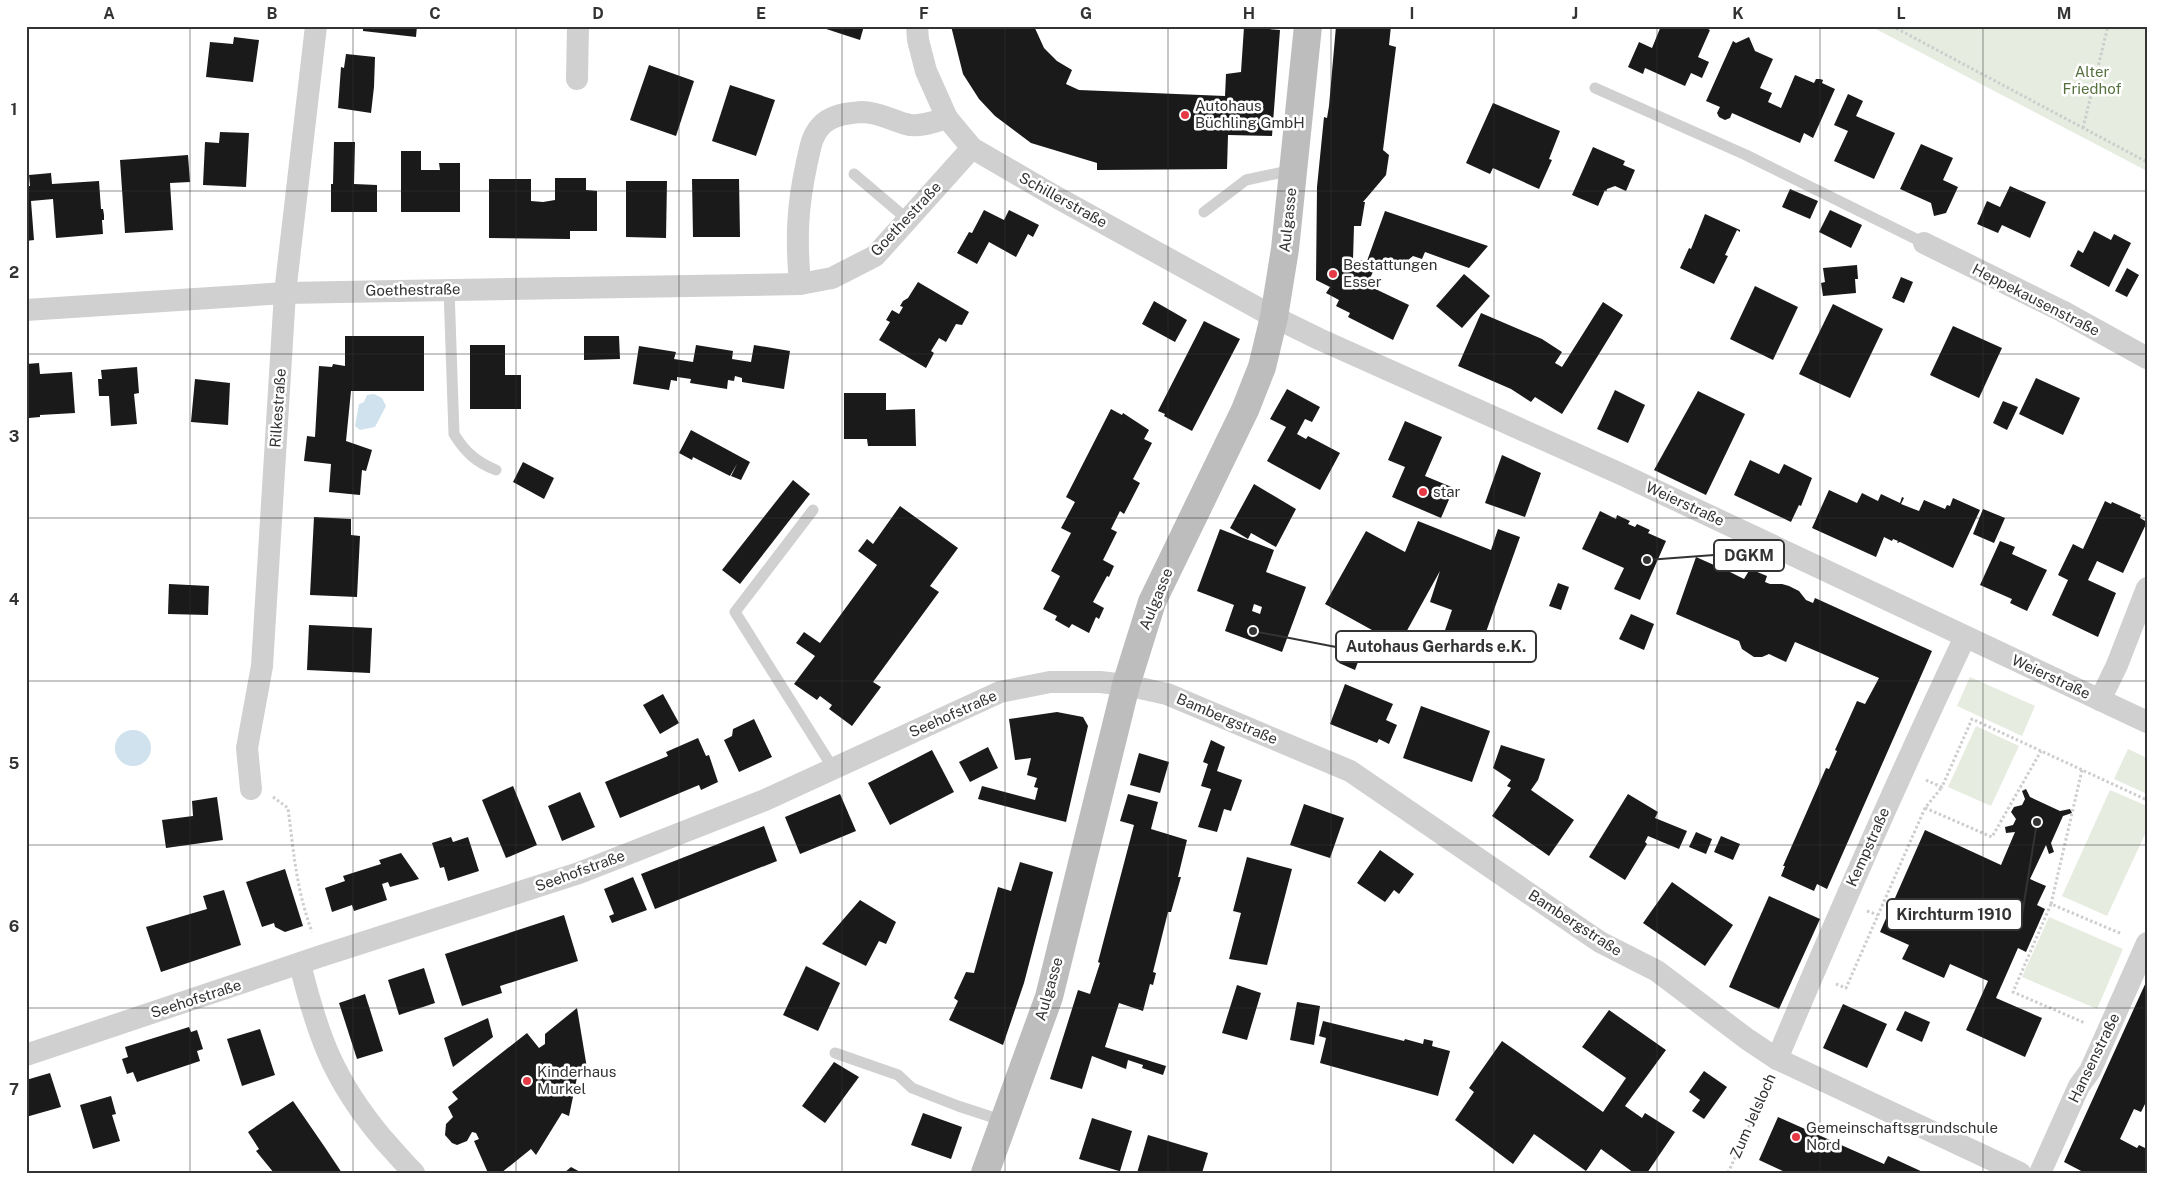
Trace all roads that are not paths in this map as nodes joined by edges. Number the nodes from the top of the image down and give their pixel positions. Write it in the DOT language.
graph roads {
  1 [pos="316,26"];
  2 [pos="578,26"];
  3 [pos="917,26"];
  4 [pos="1308,26"];
  5 [pos="577,79"];
  6 [pos="1595,88"];
  7 [pos="947,118"];
  8 [pos="972,148"];
  9 [pos="1293,170"];
  10 [pos="854,174"];
  11 [pos="1204,212"];
  12 [pos="907,219"];
  13 [pos="1924,243"];
  14 [pos="800,284"];
  15 [pos="449,289"];
  16 [pos="285,293"];
  17 [pos="26,310"];
  18 [pos="1274,317"];
  19 [pos="2147,358"];
  20 [pos="496,470"];
  21 [pos="813,510"];
  22 [pos="2147,588"];
  23 [pos="1965,637"];
  24 [pos="1126,685"];
  25 [pos="2100,700"];
  26 [pos="2147,722"];
  27 [pos="834,768"];
  28 [pos="252,789"];
  29 [pos="2146,944"];
  30 [pos="300,964"];
  31 [pos="835,1053"];
  32 [pos="26,1054"];
  33 [pos="1777,1059"];
  34 [pos="1004,1121"];
  35 [pos="414,1173"];
  36 [pos="985,1173"];
  37 [pos="2020,1173"];
  38 [pos="2040,1173"];
  1 -- 16 [label="street, Rilkestraße"];
  2 -- 5 [label="street"];
  3 -- 7 [label="street, Schillerstraße"];
  4 -- 9 [label="main road, Aulgasse"];
  6 -- 13 [label="lane"];
  7 -- 8 [label="street, Schillerstraße"];
  7 -- 14 [label="street"];
  8 -- 12 [label="street, Goethestraße"];
  8 -- 18 [label="street, Schillerstraße"];
  9 -- 11 [label="lane"];
  9 -- 18 [label="main road, Aulgasse"];
  10 -- 12 [label="lane"];
  12 -- 14 [label="street, Goethestraße"];
  13 -- 19 [label="street, Heppekausenstraße"];
  14 -- 15 [label="street, Goethestraße"];
  15 -- 16 [label="street, Goethestraße"];
  15 -- 20 [label="lane"];
  16 -- 17 [label="street, Goethestraße"];
  16 -- 28 [label="street, Rilkestraße"];
  18 -- 23 [label="street, Weierstraße"];
  18 -- 24 [label="main road, Aulgasse"];
  21 -- 27 [label="lane"];
  22 -- 25 [label="street"];
  23 -- 25 [label="street, Weierstraße"];
  23 -- 33 [label="street, Kempstraße"];
  24 -- 27 [label="street, Seehofstraße"];
  24 -- 33 [label="street, Bambergstraße"];
  24 -- 34 [label="main road, Aulgasse"];
  25 -- 26 [label="street, Weierstraße"];
  27 -- 30 [label="street, Seehofstraße"];
  29 -- 38 [label="street, Hansenstraße"];
  30 -- 32 [label="street, Seehofstraße"];
  30 -- 35 [label="street"];
  31 -- 34 [label="lane"];
  33 -- 37 [label="street, Bambergstraße"];
  34 -- 36 [label="main road, Aulgasse"];
}
